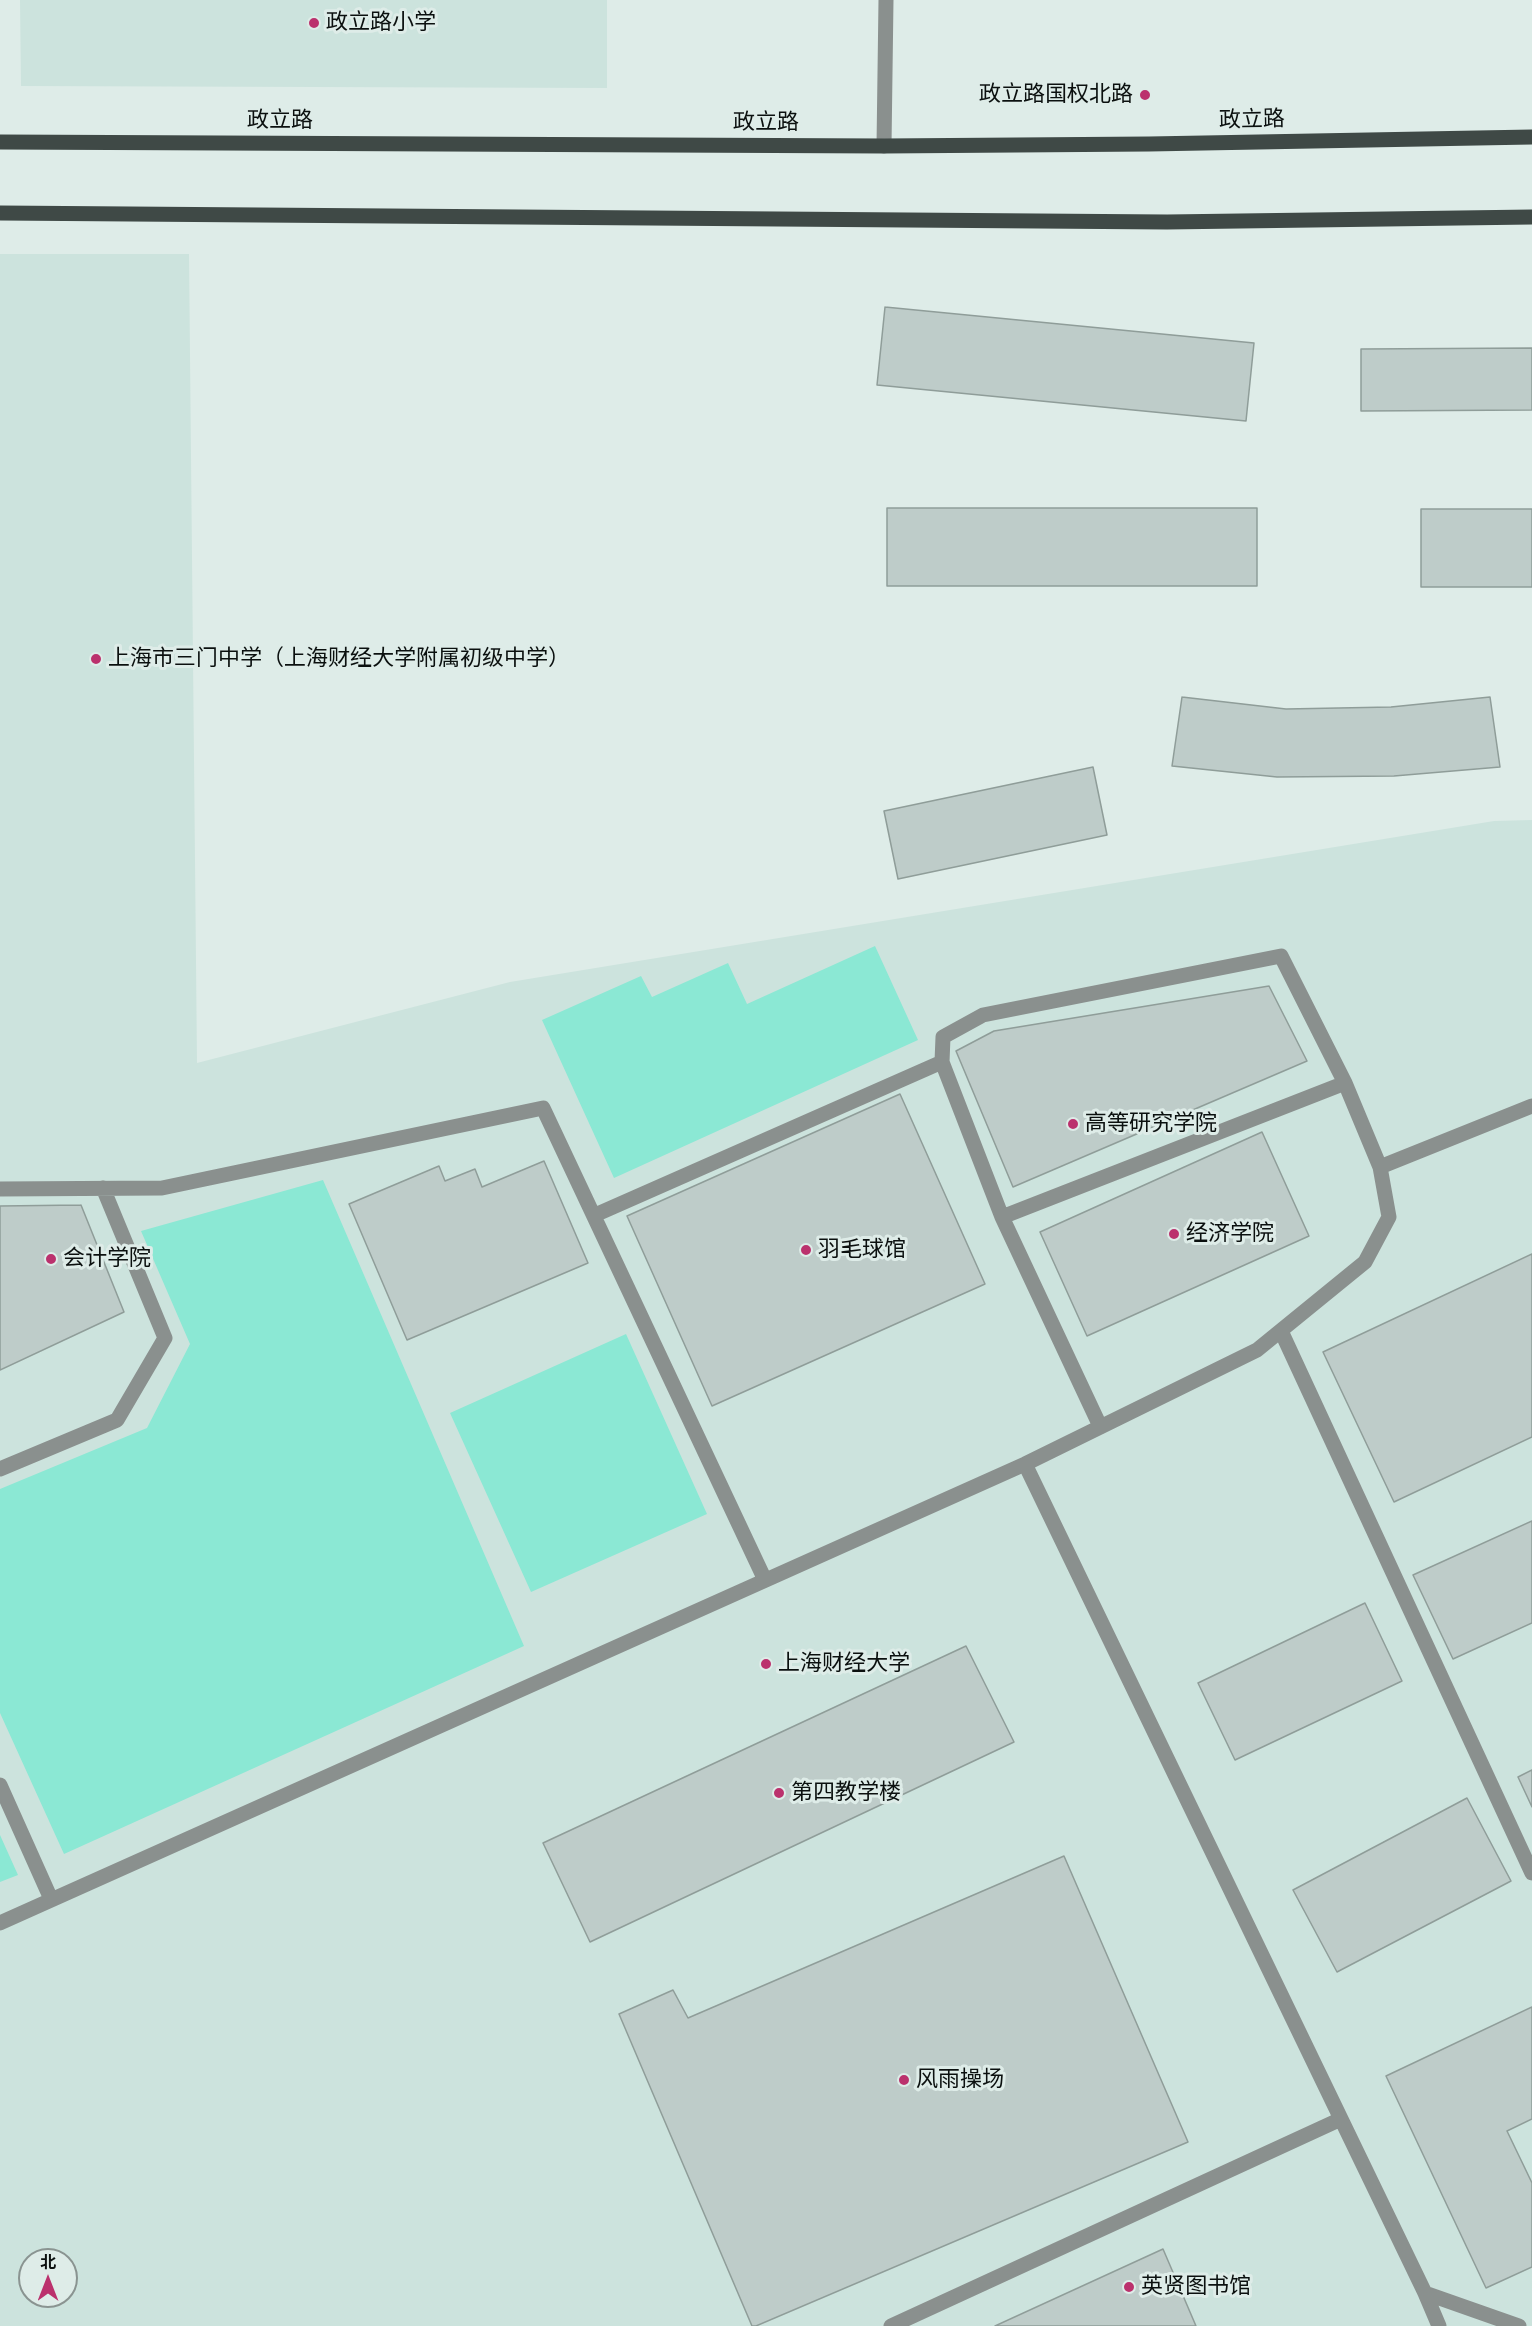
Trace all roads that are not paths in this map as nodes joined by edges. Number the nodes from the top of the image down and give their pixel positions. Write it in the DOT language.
graph roads {
  1 [pos="886,0"];
  2 [pos="1532,137"];
  3 [pos="0,142"];
  4 [pos="884,146"];
  5 [pos="0,213"];
  6 [pos="1532,217"];
  7 [pos="942,1062"];
  8 [pos="1345,1083"];
  9 [pos="1532,1106"];
  10 [pos="1380,1167"];
  11 [pos="103,1188"];
  12 [pos="0,1189"];
  13 [pos="595,1215"];
  14 [pos="1002,1217"];
  15 [pos="1281,1331"];
  16 [pos="1100,1426"];
  17 [pos="1025,1464"];
  18 [pos="0,1469"];
  19 [pos="765,1580"];
  20 [pos="0,1785"];
  21 [pos="1532,1873"];
  22 [pos="51,1899"];
  23 [pos="0,1923"];
  24 [pos="1341,2119"];
  25 [pos="1425,2293"];
  26 [pos="891,2326"];
  27 [pos="1439,2326"];
  28 [pos="1519,2326"];
  1 -- 4 [label="street"];
  2 -- 4 [label="main road, 政立路"];
  3 -- 4 [label="main road, 政立路"];
  5 -- 6 [label="main road"];
  7 -- 8 [label="street"];
  7 -- 13 [label="street"];
  7 -- 14 [label="street"];
  8 -- 10 [label="street"];
  8 -- 14 [label="street"];
  9 -- 10 [label="street"];
  10 -- 15 [label="street"];
  11 -- 12 [label="street"];
  11 -- 13 [label="street"];
  11 -- 18 [label="street"];
  13 -- 19 [label="street"];
  14 -- 16 [label="street"];
  15 -- 16 [label="street"];
  15 -- 21 [label="street"];
  16 -- 17 [label="street"];
  17 -- 19 [label="street"];
  17 -- 24 [label="street"];
  19 -- 22 [label="street"];
  20 -- 22 [label="street"];
  22 -- 23 [label="street"];
  24 -- 25 [label="street"];
  24 -- 26 [label="street"];
  25 -- 27 [label="street"];
  25 -- 28 [label="street"];
}
